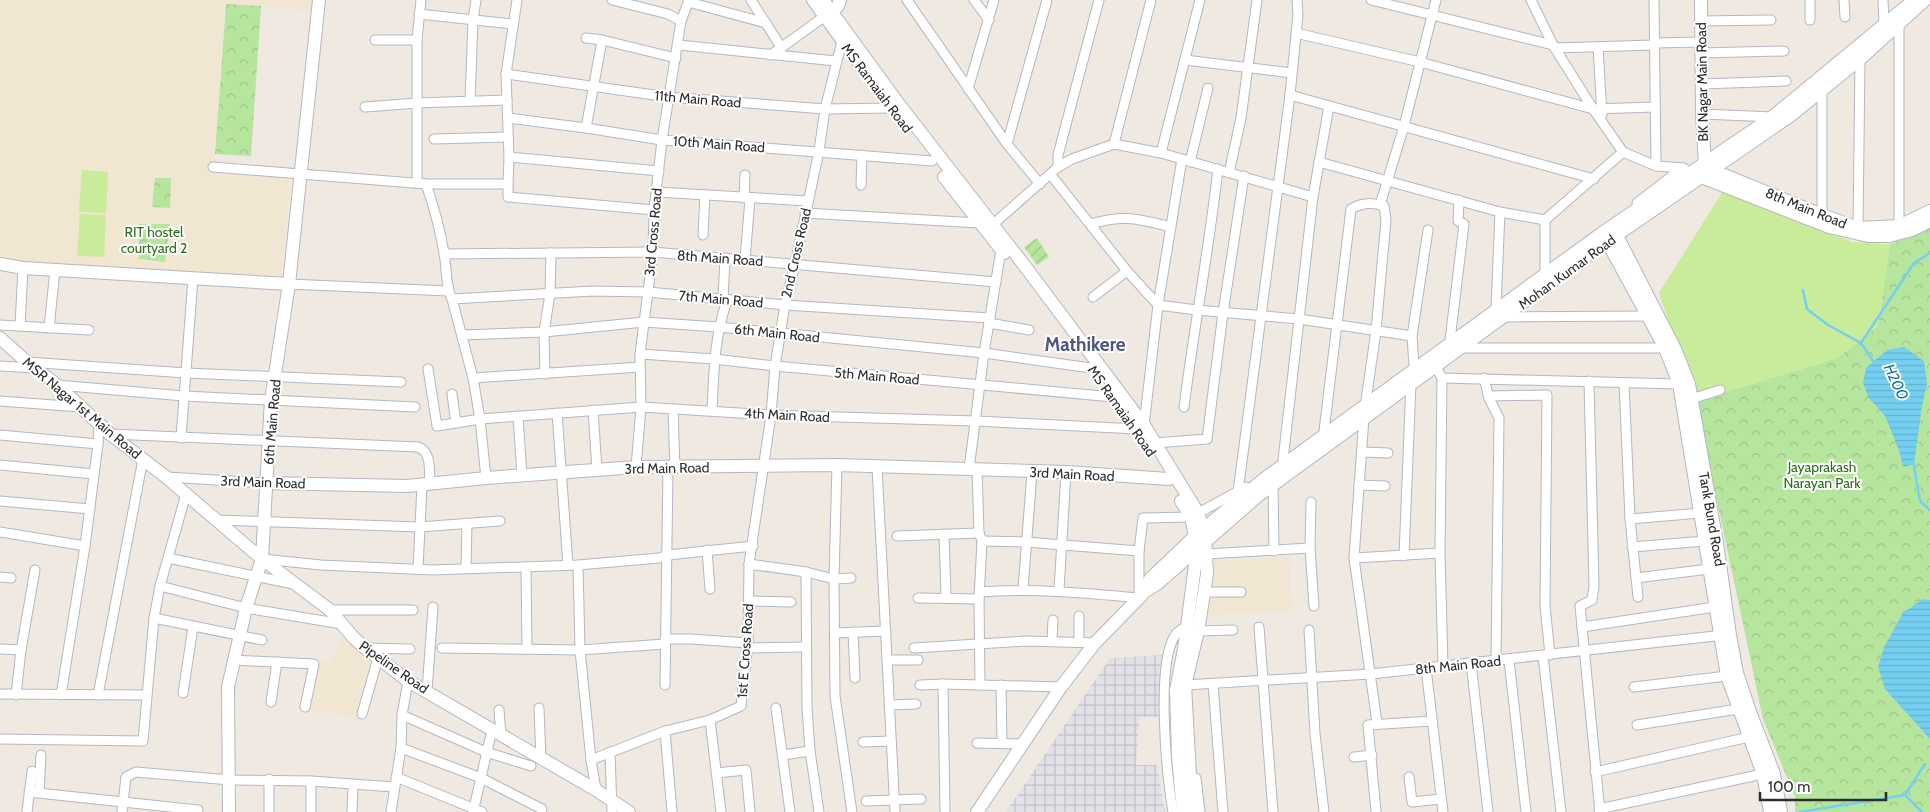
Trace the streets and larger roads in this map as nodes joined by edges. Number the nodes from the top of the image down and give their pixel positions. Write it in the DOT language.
graph roads {
  1 [pos="319,0"];
  2 [pos="421,0"];
  3 [pos="476,0"];
  4 [pos="517,0"];
  5 [pos="612,0"];
  6 [pos="750,0"];
  7 [pos="813,0"];
  8 [pos="823,0"];
  9 [pos="840,0"];
  10 [pos="907,0"];
  11 [pos="974,0"];
  12 [pos="994,0"];
  13 [pos="1047,0"];
  14 [pos="1099,0"];
  15 [pos="1151,0"];
  16 [pos="1200,0"];
  17 [pos="1257,0"];
  18 [pos="1297,0"];
  19 [pos="1371,0"];
  20 [pos="1436,0"];
  21 [pos="1543,0"];
  22 [pos="1654,0"];
  23 [pos="1701,0"];
  24 [pos="1810,0"];
  25 [pos="1844,0"];
  26 [pos="1884,0"];
  27 [pos="1914,0"];
  28 [pos="1925,0"];
  29 [pos="689,1"];
  30 [pos="1532,1"];
  31 [pos="828,13"];
  32 [pos="419,14"];
  33 [pos="1432,16"];
  34 [pos="1845,18"];
  35 [pos="473,20"];
  36 [pos="989,20"];
  37 [pos="1771,20"];
  38 [pos="1810,20"];
  39 [pos="681,21"];
  40 [pos="1701,21"];
  41 [pos="766,23"];
  42 [pos="513,24"];
  43 [pos="1899,24"];
  44 [pos="1884,25"];
  45 [pos="1296,33"];
  46 [pos="586,38"];
  47 [pos="375,40"];
  48 [pos="417,40"];
  49 [pos="602,40"];
  50 [pos="842,41"];
  51 [pos="1654,44"];
  52 [pos="679,45"];
  53 [pos="1554,46"];
  54 [pos="1598,46"];
  55 [pos="781,47"];
  56 [pos="1701,47"];
  57 [pos="1784,51"];
  58 [pos="770,55"];
  59 [pos="676,58"];
  60 [pos="1860,59"];
  61 [pos="1185,60"];
  62 [pos="836,61"];
  63 [pos="1420,62"];
  64 [pos="1249,68"];
  65 [pos="1292,73"];
  66 [pos="506,74"];
  67 [pos="1786,81"];
  68 [pos="1702,84"];
  69 [pos="593,87"];
  70 [pos="1208,88"];
  71 [pos="968,89"];
  72 [pos="1822,89"];
  73 [pos="1290,95"];
  74 [pos="668,97"];
  75 [pos="507,100"];
  76 [pos="470,101"];
  77 [pos="417,103"];
  78 [pos="1329,106"];
  79 [pos="365,107"];
  80 [pos="1655,107"];
  81 [pos="891,108"];
  82 [pos="825,109"];
  83 [pos="1597,109"];
  84 [pos="1702,114"];
  85 [pos="1773,117"];
  86 [pos="508,118"];
  87 [pos="1404,126"];
  88 [pos="586,128"];
  89 [pos="508,137"];
  90 [pos="434,140"];
  91 [pos="662,140"];
  92 [pos="1007,144"];
  93 [pos="1114,144"];
  94 [pos="819,151"];
  95 [pos="1623,152"];
  96 [pos="1161,153"];
  97 [pos="862,155"];
  98 [pos="509,157"];
  99 [pos="1186,160"];
  100 [pos="932,161"];
  101 [pos="1319,162"];
  102 [pos="1656,166"];
  103 [pos="213,167"];
  104 [pos="1058,168"];
  105 [pos="659,170"];
  106 [pos="1218,170"];
  107 [pos="1697,170"];
  108 [pos="1229,173"];
  109 [pos="300,174"];
  110 [pos="745,175"];
  111 [pos="1051,175"];
  112 [pos="1244,176"];
  113 [pos="1594,179"];
  114 [pos="1388,181"];
  115 [pos="422,184"];
  116 [pos="508,184"];
  117 [pos="1040,184"];
  118 [pos="861,185"];
  119 [pos="1277,186"];
  120 [pos="657,192"];
  121 [pos="706,195"];
  122 [pos="1313,197"];
  123 [pos="747,198"];
  124 [pos="1459,200"];
  125 [pos="808,201"];
  126 [pos="1380,205"];
  127 [pos="654,210"];
  128 [pos="1930,211"];
  129 [pos="1500,212"];
  130 [pos="806,213"];
  131 [pos="1822,215"];
  132 [pos="1545,220"];
  133 [pos="1930,221"];
  134 [pos="1091,224"];
  135 [pos="986,226"];
  136 [pos="1899,226"];
  137 [pos="1171,227"];
  138 [pos="1858,228"];
  139 [pos="1428,230"];
  140 [pos="1608,232"];
  141 [pos="704,235"];
  142 [pos="1001,250"];
  143 [pos="653,252"];
  144 [pos="1592,252"];
  145 [pos="551,253"];
  146 [pos="444,254"];
  147 [pos="1616,257"];
  148 [pos="726,258"];
  149 [pos="745,259"];
  150 [pos="0,264"];
  151 [pos="795,264"];
  152 [pos="23,268"];
  153 [pos="55,270"];
  154 [pos="1545,270"];
  155 [pos="1127,271"];
  156 [pos="193,278"];
  157 [pos="996,282"];
  158 [pos="289,284"];
  159 [pos="648,292"];
  160 [pos="550,294"];
  161 [pos="450,295"];
  162 [pos="1092,297"];
  163 [pos="725,300"];
  164 [pos="785,305"];
  165 [pos="1158,305"];
  166 [pos="1196,310"];
  167 [pos="1223,312"];
  168 [pos="1500,312"];
  169 [pos="1260,316"];
  170 [pos="1647,316"];
  171 [pos="1299,319"];
  172 [pos="990,320"];
  173 [pos="644,322"];
  174 [pos="0,325"];
  175 [pos="1338,325"];
  176 [pos="20,326"];
  177 [pos="719,327"];
  178 [pos="49,328"];
  179 [pos="88,330"];
  180 [pos="1029,330"];
  181 [pos="1376,331"];
  182 [pos="544,332"];
  183 [pos="780,333"];
  184 [pos="462,335"];
  185 [pos="1412,336"];
  186 [pos="0,338"];
  187 [pos="1450,340"];
  188 [pos="1463,348"];
  189 [pos="1665,348"];
  190 [pos="984,353"];
  191 [pos="640,354"];
  192 [pos="714,358"];
  193 [pos="30,365"];
  194 [pos="1434,365"];
  195 [pos="0,366"];
  196 [pos="776,366"];
  197 [pos="640,367"];
  198 [pos="1091,368"];
  199 [pos="428,369"];
  200 [pos="186,373"];
  201 [pos="545,374"];
  202 [pos="1415,374"];
  203 [pos="276,378"];
  204 [pos="473,378"];
  205 [pos="1484,378"];
  206 [pos="1589,381"];
  207 [pos="401,382"];
  208 [pos="1624,383"];
  209 [pos="1679,384"];
  210 [pos="57,385"];
  211 [pos="981,386"];
  212 [pos="1720,390"];
  213 [pos="452,394"];
  214 [pos="184,396"];
  215 [pos="1488,396"];
  216 [pos="1113,397"];
  217 [pos="1691,399"];
  218 [pos="271,400"];
  219 [pos="1366,400"];
  220 [pos="0,401"];
  221 [pos="80,407"];
  222 [pos="416,407"];
  223 [pos="641,407"];
  224 [pos="1184,408"];
  225 [pos="673,409"];
  226 [pos="593,410"];
  227 [pos="712,410"];
  228 [pos="557,413"];
  229 [pos="771,415"];
  230 [pos="518,416"];
  231 [pos="1364,417"];
  232 [pos="480,419"];
  233 [pos="975,421"];
  234 [pos="456,423"];
  235 [pos="99,424"];
  236 [pos="1141,427"];
  237 [pos="1324,431"];
  238 [pos="110,434"];
  239 [pos="0,435"];
  240 [pos="180,438"];
  241 [pos="270,441"];
  242 [pos="1155,443"];
  243 [pos="98,444"];
  244 [pos="1362,452"];
  245 [pos="1388,453"];
  246 [pos="143,459"];
  247 [pos="1283,460"];
  248 [pos="0,466"];
  249 [pos="837,466"];
  250 [pos="636,467"];
  251 [pos="763,467"];
  252 [pos="877,467"];
  253 [pos="671,468"];
  254 [pos="973,469"];
  255 [pos="597,470"];
  256 [pos="1032,472"];
  257 [pos="1066,472"];
  258 [pos="561,473"];
  259 [pos="94,474"];
  260 [pos="522,476"];
  261 [pos="166,477"];
  262 [pos="486,478"];
  263 [pos="1168,479"];
  264 [pos="266,483"];
  265 [pos="426,485"];
  266 [pos="1273,485"];
  267 [pos="1359,486"];
  268 [pos="1385,486"];
  269 [pos="1238,492"];
  270 [pos="186,494"];
  271 [pos="0,501"];
  272 [pos="1310,502"];
  273 [pos="90,509"];
  274 [pos="1700,513"];
  275 [pos="1194,515"];
  276 [pos="1630,519"];
  277 [pos="217,520"];
  278 [pos="265,522"];
  279 [pos="500,522"];
  280 [pos="467,523"];
  281 [pos="419,528"];
  282 [pos="0,532"];
  283 [pos="944,534"];
  284 [pos="897,536"];
  285 [pos="980,537"];
  286 [pos="1705,541"];
  287 [pos="1026,542"];
  288 [pos="1062,545"];
  289 [pos="1200,545"];
  290 [pos="85,546"];
  291 [pos="753,546"];
  292 [pos="1310,548"];
  293 [pos="1632,548"];
  294 [pos="707,550"];
  295 [pos="1139,551"];
  296 [pos="1274,551"];
  297 [pos="1440,553"];
  298 [pos="668,554"];
  299 [pos="1404,556"];
  300 [pos="168,558"];
  301 [pos="1354,558"];
  302 [pos="262,560"];
  303 [pos="749,564"];
  304 [pos="568,565"];
  305 [pos="578,565"];
  306 [pos="526,567"];
  307 [pos="466,568"];
  308 [pos="418,569"];
  309 [pos="1709,569"];
  310 [pos="35,570"];
  311 [pos="806,572"];
  312 [pos="0,577"];
  313 [pos="11,578"];
  314 [pos="256,578"];
  315 [pos="851,578"];
  316 [pos="1636,578"];
  317 [pos="834,579"];
  318 [pos="296,584"];
  319 [pos="160,586"];
  320 [pos="710,589"];
  321 [pos="1023,589"];
  322 [pos="1059,590"];
  323 [pos="1205,592"];
  324 [pos="1241,592"];
  325 [pos="1142,594"];
  326 [pos="979,595"];
  327 [pos="946,597"];
  328 [pos="1638,597"];
  329 [pos="918,598"];
  330 [pos="748,601"];
  331 [pos="790,602"];
  332 [pos="433,606"];
  333 [pos="1314,606"];
  334 [pos="1715,607"];
  335 [pos="246,608"];
  336 [pos="330,610"];
  337 [pos="412,610"];
  338 [pos="1079,616"];
  339 [pos="154,618"];
  340 [pos="1053,620"];
  341 [pos="342,624"];
  342 [pos="193,627"];
  343 [pos="1259,627"];
  344 [pos="1582,627"];
  345 [pos="1193,628"];
  346 [pos="1233,630"];
  347 [pos="1309,630"];
  348 [pos="886,631"];
  349 [pos="854,632"];
  350 [pos="835,633"];
  351 [pos="1724,635"];
  352 [pos="239,636"];
  353 [pos="262,640"];
  354 [pos="665,641"];
  355 [pos="1052,641"];
  356 [pos="1079,642"];
  357 [pos="980,643"];
  358 [pos="1095,643"];
  359 [pos="748,646"];
  360 [pos="806,647"];
  361 [pos="365,648"];
  362 [pos="442,648"];
  363 [pos="914,648"];
  364 [pos="0,649"];
  365 [pos="410,649"];
  366 [pos="528,649"];
  367 [pos="21,650"];
  368 [pos="580,650"];
  369 [pos="1584,651"];
  370 [pos="1546,656"];
  371 [pos="378,658"];
  372 [pos="233,660"];
  373 [pos="887,660"];
  374 [pos="918,660"];
  375 [pos="1510,660"];
  376 [pos="1496,661"];
  377 [pos="277,662"];
  378 [pos="1471,663"];
  379 [pos="1443,666"];
  380 [pos="1426,668"];
  381 [pos="1371,674"];
  382 [pos="1727,676"];
  383 [pos="855,678"];
  384 [pos="1312,678"];
  385 [pos="1263,680"];
  386 [pos="408,681"];
  387 [pos="943,684"];
  388 [pos="1213,684"];
  389 [pos="665,685"];
  390 [pos="920,685"];
  391 [pos="980,685"];
  392 [pos="1001,685"];
  393 [pos="1185,685"];
  394 [pos="1061,687"];
  395 [pos="1634,687"];
  396 [pos="427,691"];
  397 [pos="183,693"];
  398 [pos="0,694"];
  399 [pos="16,694"];
  400 [pos="61,695"];
  401 [pos="98,695"];
  402 [pos="146,695"];
  403 [pos="271,702"];
  404 [pos="916,704"];
  405 [pos="889,705"];
  406 [pos="305,707"];
  407 [pos="539,708"];
  408 [pos="776,708"];
  409 [pos="1738,709"];
  410 [pos="499,710"];
  411 [pos="362,714"];
  412 [pos="402,715"];
  413 [pos="710,720"];
  414 [pos="1432,721"];
  415 [pos="1377,723"];
  416 [pos="1638,725"];
  417 [pos="665,731"];
  418 [pos="496,733"];
  419 [pos="1749,737"];
  420 [pos="0,739"];
  421 [pos="891,741"];
  422 [pos="863,742"];
  423 [pos="977,743"];
  424 [pos="1002,743"];
  425 [pos="1022,744"];
  426 [pos="401,748"];
  427 [pos="486,752"];
  428 [pos="610,752"];
  429 [pos="810,752"];
  430 [pos="41,755"];
  431 [pos="783,755"];
  432 [pos="1372,755"];
  433 [pos="1354,757"];
  434 [pos="591,760"];
  435 [pos="536,763"];
  436 [pos="32,771"];
  437 [pos="1595,772"];
  438 [pos="716,773"];
  439 [pos="1763,774"];
  440 [pos="1409,777"];
  441 [pos="396,778"];
  442 [pos="481,778"];
  443 [pos="269,779"];
  444 [pos="230,780"];
  445 [pos="311,781"];
  446 [pos="353,785"];
  447 [pos="394,788"];
  448 [pos="596,790"];
  449 [pos="29,792"];
  450 [pos="39,793"];
  451 [pos="921,799"];
  452 [pos="894,800"];
  453 [pos="1441,800"];
  454 [pos="866,801"];
  455 [pos="123,807"];
  456 [pos="612,807"];
  457 [pos="542,809"];
  458 [pos="198,810"];
  459 [pos="476,811"];
  460 [pos="1599,811"];
  461 [pos="27,812"];
  462 [pos="230,812"];
  463 [pos="269,812"];
  464 [pos="311,812"];
  465 [pos="352,812"];
  466 [pos="391,812"];
  467 [pos="629,812"];
  468 [pos="672,812"];
  469 [pos="721,812"];
  470 [pos="750,812"];
  471 [pos="790,812"];
  472 [pos="819,812"];
  473 [pos="852,812"];
  474 [pos="895,812"];
  475 [pos="945,812"];
  476 [pos="978,812"];
  477 [pos="1173,812"];
  478 [pos="1183,812"];
  479 [pos="1192,812"];
  480 [pos="1200,812"];
  481 [pos="1223,812"];
  482 [pos="1273,812"];
  483 [pos="1324,812"];
  484 [pos="1376,812"];
  485 [pos="1442,812"];
  486 [pos="1488,812"];
  487 [pos="1526,812"];
  488 [pos="1561,812"];
  489 [pos="1770,812"];
  490 [pos="1781,812"];
  1 -- 109 [label="street, 6th Main Road"];
  2 -- 32 [label="street"];
  3 -- 35 [label="street"];
  4 -- 42 [label="street"];
  5 -- 39 [label="street"];
  6 -- 41 [label="street"];
  7 -- 31 [label="street, MS Ramaiah Road"];
  8 -- 31 [label="street, MS Ramaiah Road"];
  9 -- 31 [label="street"];
  10 -- 71 [label="street"];
  11 -- 36 [label="street"];
  12 -- 36 [label="street"];
  13 -- 92 [label="street"];
  14 -- 104 [label="street"];
  15 -- 93 [label="street"];
  16 -- 61 [label="street"];
  17 -- 64 [label="street"];
  18 -- 45 [label="street"];
  19 -- 33 [label="street"];
  20 -- 33 [label="street"];
  21 -- 30 [label="street"];
  22 -- 51 [label="street"];
  23 -- 40 [label="street, BK Nagar Main Road"];
  24 -- 38 [label="street"];
  25 -- 34 [label="street"];
  26 -- 44 [label="street"];
  27 -- 44 [label="street"];
  28 -- 43 [label="street, Mohan Kumar Road"];
  29 -- 39 [label="street, 3rd Cross Road"];
  29 -- 41 [label="street"];
  30 -- 53 [label="street"];
  31 -- 50 [label="street, MS Ramaiah Road"];
  31 -- 55 [label="street"];
  31 -- 135 [label="street, MS Ramaiah Road"];
  32 -- 35 [label="street"];
  32 -- 48 [label="street"];
  33 -- 53 [label="street"];
  33 -- 63 [label="street"];
  35 -- 42 [label="street"];
  35 -- 76 [label="street"];
  36 -- 71 [label="street"];
  37 -- 40 [label="street"];
  39 -- 52 [label="street, 3rd Cross Road"];
  40 -- 56 [label="street, BK Nagar Main Road"];
  41 -- 55 [label="street"];
  42 -- 66 [label="street"];
  43 -- 60 [label="street, Mohan Kumar Road"];
  43 -- 136 [label="street"];
  44 -- 85 [label="street"];
  45 -- 63 [label="street"];
  45 -- 65 [label="street"];
  46 -- 49 [label="street"];
  47 -- 48 [label="street"];
  48 -- 77 [label="street"];
  49 -- 59 [label="street"];
  49 -- 69 [label="street"];
  50 -- 62 [label="street, 2nd Cross Road"];
  50 -- 81 [label="street, MS Ramaiah Road"];
  51 -- 54 [label="street"];
  51 -- 56 [label="street"];
  51 -- 80 [label="street"];
  52 -- 58 [label="street"];
  52 -- 59 [label="street, 3rd Cross Road"];
  53 -- 54 [label="street"];
  53 -- 83 [label="street"];
  54 -- 83 [label="street"];
  55 -- 58 [label="street"];
  56 -- 57 [label="street"];
  56 -- 68 [label="street, BK Nagar Main Road"];
  58 -- 62 [label="street"];
  59 -- 74 [label="street, 3rd Cross Road"];
  60 -- 72 [label="street, Mohan Kumar Road"];
  60 -- 138 [label="street"];
  61 -- 64 [label="street"];
  61 -- 96 [label="street"];
  62 -- 82 [label="street, 2nd Cross Road"];
  63 -- 83 [label="street"];
  63 -- 87 [label="street"];
  64 -- 65 [label="street"];
  64 -- 108 [label="street"];
  65 -- 73 [label="street"];
  66 -- 69 [label="street, 11th Main Road"];
  66 -- 75 [label="street"];
  67 -- 68 [label="street"];
  68 -- 84 [label="street, BK Nagar Main Road"];
  69 -- 74 [label="street, 11th Main Road"];
  69 -- 88 [label="street"];
  70 -- 99 [label="street"];
  71 -- 92 [label="street"];
  72 -- 107 [label="street, Mohan Kumar Road"];
  72 -- 131 [label="street"];
  73 -- 78 [label="street"];
  73 -- 119 [label="street"];
  74 -- 82 [label="street, 11th Main Road"];
  74 -- 91 [label="street, 3rd Cross Road"];
  75 -- 76 [label="street"];
  75 -- 86 [label="street"];
  76 -- 77 [label="street"];
  77 -- 79 [label="street"];
  77 -- 115 [label="street"];
  78 -- 87 [label="street"];
  78 -- 101 [label="street"];
  80 -- 83 [label="street"];
  80 -- 102 [label="street"];
  81 -- 82 [label="street, 11th Main Road"];
  81 -- 100 [label="street, MS Ramaiah Road"];
  82 -- 94 [label="street, 2nd Cross Road"];
  83 -- 95 [label="street"];
  84 -- 85 [label="street"];
  84 -- 107 [label="street, BK Nagar Main Road"];
  85 -- 107 [label="street"];
  86 -- 88 [label="street, 10th Main Road"];
  86 -- 89 [label="street"];
  87 -- 113 [label="street"];
  87 -- 114 [label="street"];
  88 -- 91 [label="street, 10th Main Road"];
  89 -- 90 [label="street"];
  89 -- 98 [label="street"];
  91 -- 94 [label="street, 10th Main Road"];
  91 -- 105 [label="street, 3rd Cross Road"];
  92 -- 117 [label="street"];
  93 -- 96 [label="street"];
  93 -- 104 [label="street"];
  94 -- 97 [label="street, 10th Main Road"];
  94 -- 125 [label="street, 2nd Cross Road"];
  95 -- 102 [label="street"];
  95 -- 113 [label="street"];
  96 -- 99 [label="street"];
  97 -- 100 [label="street, 10th Main Road"];
  97 -- 118 [label="street"];
  98 -- 105 [label="street"];
  98 -- 116 [label="street"];
  99 -- 106 [label="street"];
  99 -- 137 [label="street"];
  100 -- 135 [label="street, MS Ramaiah Road"];
  101 -- 114 [label="street"];
  101 -- 122 [label="street"];
  102 -- 107 [label="street"];
  103 -- 109 [label="street"];
  104 -- 111 [label="street"];
  105 -- 120 [label="street, 3rd Cross Road"];
  106 -- 108 [label="street"];
  106 -- 166 [label="street"];
  107 -- 131 [label="street, 8th Main Road"];
  107 -- 133 [label="street"];
  107 -- 140 [label="street, Mohan Kumar Road"];
  107 -- 140 [label="street"];
  108 -- 112 [label="street"];
  109 -- 115 [label="street"];
  109 -- 158 [label="street, 6th Main Road"];
  110 -- 123 [label="street"];
  111 -- 117 [label="street"];
  111 -- 134 [label="street"];
  112 -- 119 [label="street"];
  112 -- 167 [label="street"];
  113 -- 132 [label="street"];
  114 -- 124 [label="street"];
  114 -- 126 [label="street"];
  115 -- 116 [label="street"];
  115 -- 146 [label="street"];
  116 -- 127 [label="street"];
  117 -- 135 [label="street"];
  119 -- 122 [label="street"];
  119 -- 169 [label="street"];
  120 -- 121 [label="street"];
  120 -- 127 [label="street, 3rd Cross Road"];
  121 -- 123 [label="street"];
  121 -- 141 [label="street"];
  122 -- 171 [label="street"];
  123 -- 125 [label="street"];
  123 -- 149 [label="street"];
  124 -- 129 [label="street"];
  124 -- 187 [label="street"];
  125 -- 130 [label="street, 2nd Cross Road"];
  126 -- 175 [label="street"];
  126 -- 181 [label="street"];
  127 -- 143 [label="street, 3rd Cross Road"];
  128 -- 136 [label="street, 8th Main Road"];
  129 -- 132 [label="street"];
  129 -- 168 [label="street"];
  130 -- 135 [label="street"];
  130 -- 151 [label="street, 2nd Cross Road"];
  131 -- 138 [label="street, 8th Main Road"];
  132 -- 154 [label="street"];
  134 -- 137 [label="street"];
  134 -- 155 [label="street"];
  135 -- 142 [label="street, MS Ramaiah Road"];
  135 -- 236 [label="street, MS Ramaiah Road"];
  136 -- 138 [label="street, 8th Main Road"];
  137 -- 165 [label="street"];
  139 -- 185 [label="street"];
  140 -- 144 [label="street, Mohan Kumar Road"];
  140 -- 147 [label="street"];
  140 -- 154 [label="street"];
  140 -- 194 [label="street"];
  140 -- 217 [label="street, Tank Bund Road"];
  142 -- 157 [label="street"];
  142 -- 198 [label="street, MS Ramaiah Road"];
  143 -- 145 [label="street, 8th Main Road"];
  143 -- 148 [label="street, 8th Main Road"];
  143 -- 159 [label="street, 3rd Cross Road"];
  144 -- 147 [label="street"];
  144 -- 168 [label="street, Mohan Kumar Road"];
  145 -- 146 [label="street, 8th Main Road"];
  145 -- 160 [label="street"];
  146 -- 161 [label="street"];
  147 -- 170 [label="street"];
  148 -- 149 [label="street, 8th Main Road"];
  148 -- 163 [label="street"];
  149 -- 151 [label="street, 8th Main Road"];
  150 -- 152 [label="street"];
  151 -- 157 [label="street, 8th Main Road"];
  151 -- 164 [label="street, 2nd Cross Road"];
  152 -- 153 [label="street"];
  152 -- 176 [label="street"];
  153 -- 156 [label="street"];
  153 -- 178 [label="street"];
  154 -- 168 [label="street"];
  155 -- 162 [label="street"];
  155 -- 165 [label="street"];
  156 -- 158 [label="street"];
  156 -- 200 [label="street"];
  157 -- 172 [label="street"];
  158 -- 161 [label="street, 7th Main Road"];
  158 -- 203 [label="street, 6th Main Road"];
  159 -- 160 [label="street, 7th Main Road"];
  159 -- 163 [label="street, 7th Main Road"];
  159 -- 173 [label="street, 3rd Cross Road"];
  160 -- 161 [label="street, 7th Main Road"];
  160 -- 182 [label="street"];
  161 -- 184 [label="street"];
  163 -- 164 [label="street, 7th Main Road"];
  163 -- 177 [label="street"];
  164 -- 172 [label="street, 7th Main Road"];
  164 -- 183 [label="street, 2nd Cross Road"];
  165 -- 166 [label="street"];
  165 -- 236 [label="street"];
  166 -- 167 [label="street"];
  166 -- 224 [label="street"];
  167 -- 169 [label="street"];
  167 -- 242 [label="street"];
  168 -- 170 [label="street"];
  168 -- 187 [label="street"];
  168 -- 188 [label="street, Mohan Kumar Road"];
  169 -- 171 [label="street"];
  169 -- 269 [label="street"];
  170 -- 189 [label="street"];
  171 -- 175 [label="street"];
  171 -- 247 [label="street"];
  172 -- 180 [label="street, 7th Main Road"];
  172 -- 190 [label="street"];
  173 -- 177 [label="street, 6th Main Road"];
  173 -- 182 [label="street, 6th Main Road"];
  173 -- 191 [label="street, 3rd Cross Road"];
  174 -- 176 [label="street"];
  175 -- 181 [label="street"];
  175 -- 237 [label="street"];
  176 -- 178 [label="street"];
  177 -- 183 [label="street, 6th Main Road"];
  177 -- 192 [label="street"];
  178 -- 179 [label="street"];
  181 -- 185 [label="street"];
  181 -- 219 [label="street"];
  182 -- 184 [label="street, 6th Main Road"];
  182 -- 201 [label="street"];
  183 -- 190 [label="street, 6th Main Road"];
  183 -- 196 [label="street, 2nd Cross Road"];
  184 -- 204 [label="street"];
  185 -- 202 [label="street"];
  186 -- 193 [label="street, MSR Nagar 1st Main Road"];
  187 -- 194 [label="street"];
  188 -- 189 [label="street"];
  188 -- 194 [label="street, Mohan Kumar Road"];
  189 -- 209 [label="street"];
  190 -- 198 [label="street, 6th Main Road"];
  190 -- 211 [label="street"];
  191 -- 192 [label="street, 5th Main Road"];
  191 -- 197 [label="street, 3rd Cross Road"];
  192 -- 196 [label="street, 5th Main Road"];
  192 -- 227 [label="street"];
  193 -- 195 [label="street"];
  193 -- 200 [label="street"];
  193 -- 210 [label="street, MSR Nagar 1st Main Road"];
  194 -- 202 [label="street, Mohan Kumar Road"];
  194 -- 205 [label="street"];
  194 -- 297 [label="street"];
  196 -- 211 [label="street, 5th Main Road"];
  196 -- 229 [label="street, 2nd Cross Road"];
  197 -- 201 [label="street"];
  197 -- 223 [label="street, 3rd Cross Road"];
  198 -- 216 [label="street, MS Ramaiah Road"];
  199 -- 234 [label="street, 4th Main Road"];
  200 -- 203 [label="street"];
  200 -- 214 [label="street"];
  201 -- 204 [label="street"];
  202 -- 219 [label="street"];
  202 -- 231 [label="street, Mohan Kumar Road"];
  202 -- 289 [label="street"];
  202 -- 299 [label="street"];
  203 -- 207 [label="street"];
  203 -- 218 [label="street, 6th Main Road"];
  204 -- 232 [label="street"];
  205 -- 206 [label="street"];
  205 -- 215 [label="street"];
  206 -- 208 [label="street"];
  206 -- 344 [label="street"];
  208 -- 209 [label="street"];
  208 -- 276 [label="street"];
  209 -- 274 [label="street"];
  210 -- 214 [label="street"];
  210 -- 221 [label="street, MSR Nagar 1st Main Road"];
  211 -- 216 [label="street, 5th Main Road"];
  211 -- 233 [label="street"];
  212 -- 217 [label="street"];
  213 -- 234 [label="street"];
  214 -- 218 [label="street"];
  214 -- 240 [label="street"];
  215 -- 370 [label="street"];
  215 -- 376 [label="street"];
  216 -- 236 [label="street, MS Ramaiah Road"];
  217 -- 351 [label="street, Tank Bund Road"];
  218 -- 222 [label="street"];
  218 -- 241 [label="street, 6th Main Road"];
  219 -- 237 [label="street"];
  220 -- 221 [label="street"];
  221 -- 235 [label="street, MSR Nagar 1st Main Road"];
  223 -- 225 [label="street, 4th Main Road"];
  223 -- 226 [label="street, 4th Main Road"];
  223 -- 250 [label="street, 3rd Cross Road"];
  225 -- 227 [label="street, 4th Main Road"];
  225 -- 253 [label="street"];
  226 -- 228 [label="street, 4th Main Road"];
  226 -- 255 [label="street"];
  227 -- 229 [label="street, 4th Main Road"];
  228 -- 230 [label="street, 4th Main Road"];
  228 -- 258 [label="street"];
  229 -- 233 [label="street, 4th Main Road"];
  229 -- 251 [label="street, 2nd Cross Road"];
  230 -- 232 [label="street, 4th Main Road"];
  230 -- 260 [label="street"];
  231 -- 244 [label="street"];
  231 -- 266 [label="street, Mohan Kumar Road"];
  232 -- 234 [label="street, 4th Main Road"];
  232 -- 262 [label="street"];
  233 -- 236 [label="street, 4th Main Road"];
  233 -- 254 [label="street"];
  235 -- 238 [label="street, MSR Nagar 1st Main Road"];
  235 -- 243 [label="street"];
  236 -- 242 [label="street, MS Ramaiah Road"];
  236 -- 263 [label="street, MS Ramaiah Road"];
  237 -- 247 [label="street"];
  238 -- 240 [label="street"];
  238 -- 246 [label="street, MSR Nagar 1st Main Road"];
  239 -- 243 [label="street"];
  240 -- 241 [label="street"];
  241 -- 264 [label="street, 6th Main Road"];
  241 -- 265 [label="street"];
  242 -- 275 [label="street, MS Ramaiah Road"];
  243 -- 259 [label="street"];
  244 -- 245 [label="street"];
  244 -- 267 [label="street"];
  246 -- 261 [label="street, MSR Nagar 1st Main Road"];
  246 -- 401 [label="street"];
  247 -- 269 [label="street"];
  248 -- 259 [label="street"];
  249 -- 251 [label="street, 3rd Main Road"];
  249 -- 252 [label="street, 3rd Main Road"];
  249 -- 317 [label="street"];
  250 -- 253 [label="street, 3rd Main Road"];
  250 -- 255 [label="street, 3rd Main Road"];
  251 -- 253 [label="street, 3rd Main Road"];
  251 -- 291 [label="street, 1st E Cross Road"];
  252 -- 254 [label="street, 3rd Main Road"];
  252 -- 348 [label="street"];
  253 -- 298 [label="street"];
  254 -- 256 [label="street, 3rd Main Road"];
  254 -- 285 [label="street"];
  255 -- 258 [label="street, 3rd Main Road"];
  256 -- 257 [label="street, 3rd Main Road"];
  256 -- 287 [label="street"];
  257 -- 263 [label="street, 3rd Main Road"];
  257 -- 288 [label="street"];
  258 -- 260 [label="street, 3rd Main Road"];
  258 -- 304 [label="street"];
  259 -- 273 [label="street"];
  260 -- 262 [label="street, 3rd Main Road"];
  261 -- 264 [label="street, 3rd Main Road"];
  261 -- 270 [label="street, Pipeline Road"];
  262 -- 265 [label="street, 3rd Main Road"];
  263 -- 275 [label="street, MS Ramaiah Road"];
  264 -- 265 [label="street, 3rd Main Road"];
  264 -- 278 [label="street, 6th Main Road"];
  265 -- 281 [label="street"];
  266 -- 289 [label="street, Mohan Kumar Road"];
  266 -- 296 [label="street"];
  267 -- 268 [label="street"];
  267 -- 301 [label="street"];
  269 -- 275 [label="street"];
  270 -- 277 [label="street, Pipeline Road"];
  270 -- 300 [label="street"];
  271 -- 273 [label="street"];
  272 -- 292 [label="street"];
  273 -- 290 [label="street"];
  274 -- 276 [label="street"];
  274 -- 286 [label="street"];
  275 -- 289 [label="street, MS Ramaiah Road"];
  275 -- 295 [label="street"];
  276 -- 293 [label="street"];
  277 -- 278 [label="street"];
  277 -- 302 [label="street, Pipeline Road"];
  278 -- 281 [label="street"];
  278 -- 302 [label="street, 6th Main Road"];
  279 -- 280 [label="street"];
  280 -- 281 [label="street"];
  280 -- 307 [label="street"];
  281 -- 308 [label="street"];
  282 -- 290 [label="street"];
  283 -- 284 [label="street"];
  283 -- 285 [label="street"];
  283 -- 327 [label="street"];
  285 -- 287 [label="street"];
  285 -- 326 [label="street"];
  286 -- 293 [label="street"];
  286 -- 309 [label="street"];
  287 -- 288 [label="street"];
  287 -- 321 [label="street"];
  288 -- 295 [label="street"];
  288 -- 322 [label="street"];
  289 -- 296 [label="street"];
  289 -- 323 [label="street, MS Ramaiah Road"];
  289 -- 325 [label="street"];
  289 -- 345 [label="street, MS Ramaiah Road"];
  290 -- 400 [label="street"];
  291 -- 294 [label="street"];
  291 -- 303 [label="street, 1st E Cross Road"];
  292 -- 296 [label="street"];
  292 -- 333 [label="street"];
  293 -- 316 [label="street"];
  294 -- 298 [label="street"];
  294 -- 320 [label="street"];
  295 -- 325 [label="street"];
  297 -- 299 [label="street"];
  297 -- 379 [label="street"];
  298 -- 305 [label="street"];
  298 -- 354 [label="street"];
  299 -- 301 [label="street"];
  300 -- 314 [label="street"];
  300 -- 319 [label="street"];
  301 -- 381 [label="street"];
  302 -- 308 [label="street"];
  302 -- 314 [label="street, 6th Main Road"];
  302 -- 318 [label="street, Pipeline Road"];
  303 -- 311 [label="street"];
  303 -- 330 [label="street, 1st E Cross Road"];
  304 -- 305 [label="street"];
  304 -- 306 [label="street"];
  305 -- 368 [label="street"];
  306 -- 307 [label="street"];
  306 -- 366 [label="street"];
  307 -- 308 [label="street"];
  309 -- 316 [label="street"];
  309 -- 334 [label="street"];
  310 -- 367 [label="street"];
  311 -- 317 [label="street"];
  311 -- 360 [label="street"];
  312 -- 313 [label="street"];
  314 -- 318 [label="street"];
  314 -- 335 [label="street, 6th Main Road"];
  315 -- 317 [label="street"];
  316 -- 328 [label="street"];
  317 -- 350 [label="street"];
  318 -- 336 [label="street, Pipeline Road"];
  319 -- 335 [label="street"];
  319 -- 339 [label="street"];
  321 -- 322 [label="street"];
  321 -- 326 [label="street"];
  322 -- 325 [label="street"];
  323 -- 324 [label="street"];
  323 -- 345 [label="street, MS Ramaiah Road"];
  325 -- 358 [label="street"];
  326 -- 327 [label="street"];
  326 -- 357 [label="street"];
  327 -- 329 [label="street"];
  330 -- 331 [label="street"];
  330 -- 359 [label="street, 1st E Cross Road"];
  332 -- 396 [label="street"];
  334 -- 344 [label="street"];
  334 -- 351 [label="street"];
  335 -- 341 [label="street"];
  335 -- 352 [label="street, 6th Main Road"];
  336 -- 337 [label="street"];
  336 -- 341 [label="street, Pipeline Road"];
  338 -- 356 [label="street"];
  339 -- 342 [label="street"];
  339 -- 402 [label="street"];
  340 -- 355 [label="street"];
  341 -- 361 [label="street, Pipeline Road"];
  342 -- 352 [label="street"];
  342 -- 397 [label="street"];
  343 -- 385 [label="street"];
  344 -- 369 [label="street"];
  345 -- 346 [label="street"];
  345 -- 393 [label="street, MS Ramaiah Road"];
  345 -- 477 [label="street"];
  345 -- 478 [label="street, MS Ramaiah Road"];
  347 -- 384 [label="street"];
  348 -- 349 [label="street"];
  348 -- 373 [label="street"];
  349 -- 350 [label="street"];
  349 -- 383 [label="street"];
  350 -- 473 [label="street"];
  351 -- 369 [label="street, 8th Main Road"];
  351 -- 382 [label="street"];
  351 -- 490 [label="street, Tank Bund Road"];
  352 -- 353 [label="street"];
  352 -- 372 [label="street, 6th Main Road"];
  354 -- 359 [label="street"];
  354 -- 368 [label="street"];
  354 -- 389 [label="street"];
  355 -- 356 [label="street"];
  355 -- 357 [label="street"];
  356 -- 358 [label="street"];
  357 -- 363 [label="street"];
  357 -- 391 [label="street"];
  358 -- 394 [label="street"];
  359 -- 360 [label="street"];
  359 -- 413 [label="street, 1st E Cross Road"];
  360 -- 429 [label="street"];
  361 -- 365 [label="street"];
  361 -- 371 [label="street, Pipeline Road"];
  362 -- 366 [label="street"];
  364 -- 367 [label="street"];
  366 -- 368 [label="street"];
  367 -- 399 [label="street"];
  368 -- 434 [label="street"];
  369 -- 370 [label="street, 8th Main Road"];
  369 -- 437 [label="street"];
  370 -- 375 [label="street, 8th Main Road"];
  370 -- 488 [label="street"];
  371 -- 386 [label="street, Pipeline Road"];
  371 -- 411 [label="street"];
  372 -- 377 [label="street"];
  372 -- 444 [label="street, 6th Main Road"];
  373 -- 374 [label="street"];
  373 -- 405 [label="street"];
  375 -- 376 [label="street, 8th Main Road"];
  375 -- 487 [label="street"];
  376 -- 378 [label="street, 8th Main Road"];
  377 -- 403 [label="street"];
  377 -- 406 [label="street"];
  378 -- 379 [label="street, 8th Main Road"];
  378 -- 486 [label="street"];
  379 -- 380 [label="street, 8th Main Road"];
  380 -- 381 [label="street, 8th Main Road"];
  380 -- 414 [label="street"];
  381 -- 384 [label="street, 8th Main Road"];
  381 -- 415 [label="street"];
  382 -- 395 [label="street"];
  382 -- 409 [label="street"];
  384 -- 385 [label="street, 8th Main Road"];
  384 -- 483 [label="street"];
  385 -- 388 [label="street, 8th Main Road"];
  385 -- 482 [label="street"];
  386 -- 396 [label="street, Pipeline Road"];
  386 -- 412 [label="street"];
  387 -- 390 [label="street"];
  387 -- 391 [label="street"];
  387 -- 475 [label="street"];
  388 -- 393 [label="street, 8th Main Road"];
  388 -- 481 [label="street"];
  391 -- 392 [label="street"];
  392 -- 394 [label="street"];
  392 -- 424 [label="street"];
  393 -- 479 [label="street, MS Ramaiah Road"];
  393 -- 480 [label="street, MS Ramaiah Road"];
  394 -- 425 [label="street"];
  396 -- 418 [label="street, Pipeline Road"];
  398 -- 399 [label="street"];
  399 -- 400 [label="street"];
  400 -- 401 [label="street"];
  401 -- 402 [label="street"];
  402 -- 420 [label="street"];
  404 -- 405 [label="street"];
  405 -- 421 [label="street"];
  407 -- 435 [label="street"];
  408 -- 431 [label="street"];
  409 -- 416 [label="street"];
  409 -- 419 [label="street"];
  410 -- 418 [label="street"];
  412 -- 426 [label="street"];
  412 -- 427 [label="street"];
  413 -- 417 [label="street, 1st E Cross Road"];
  413 -- 438 [label="street"];
  414 -- 415 [label="street"];
  414 -- 453 [label="street"];
  415 -- 432 [label="street"];
  417 -- 428 [label="street, 1st E Cross Road"];
  417 -- 468 [label="street"];
  418 -- 427 [label="street"];
  418 -- 435 [label="street, Pipeline Road"];
  419 -- 437 [label="street"];
  419 -- 439 [label="street"];
  421 -- 422 [label="street"];
  421 -- 452 [label="street"];
  423 -- 424 [label="street"];
  424 -- 425 [label="street"];
  425 -- 476 [label="street"];
  426 -- 441 [label="street"];
  426 -- 442 [label="street"];
  427 -- 435 [label="street"];
  427 -- 442 [label="street"];
  428 -- 434 [label="street, 1st E Cross Road"];
  428 -- 456 [label="street"];
  429 -- 431 [label="street"];
  429 -- 472 [label="street"];
  430 -- 450 [label="street"];
  431 -- 471 [label="street"];
  432 -- 433 [label="street"];
  432 -- 484 [label="street"];
  434 -- 448 [label="street"];
  435 -- 448 [label="street, Pipeline Road"];
  436 -- 449 [label="street"];
  437 -- 460 [label="street"];
  438 -- 469 [label="street"];
  438 -- 470 [label="street"];
  439 -- 460 [label="street"];
  439 -- 489 [label="street"];
  440 -- 453 [label="street"];
  441 -- 447 [label="street"];
  441 -- 459 [label="street"];
  442 -- 457 [label="street"];
  442 -- 459 [label="street"];
  443 -- 444 [label="street"];
  443 -- 445 [label="street"];
  443 -- 463 [label="street"];
  444 -- 455 [label="street"];
  444 -- 462 [label="street, 6th Main Road"];
  445 -- 446 [label="street"];
  445 -- 464 [label="street"];
  446 -- 447 [label="street"];
  446 -- 465 [label="street"];
  447 -- 466 [label="street"];
  448 -- 456 [label="street, Pipeline Road"];
  449 -- 450 [label="street"];
  449 -- 461 [label="street"];
  450 -- 455 [label="street"];
  451 -- 452 [label="street"];
  452 -- 454 [label="street"];
  452 -- 474 [label="street"];
  453 -- 485 [label="street"];
  455 -- 458 [label="street"];
  456 -- 467 [label="street"];
}
